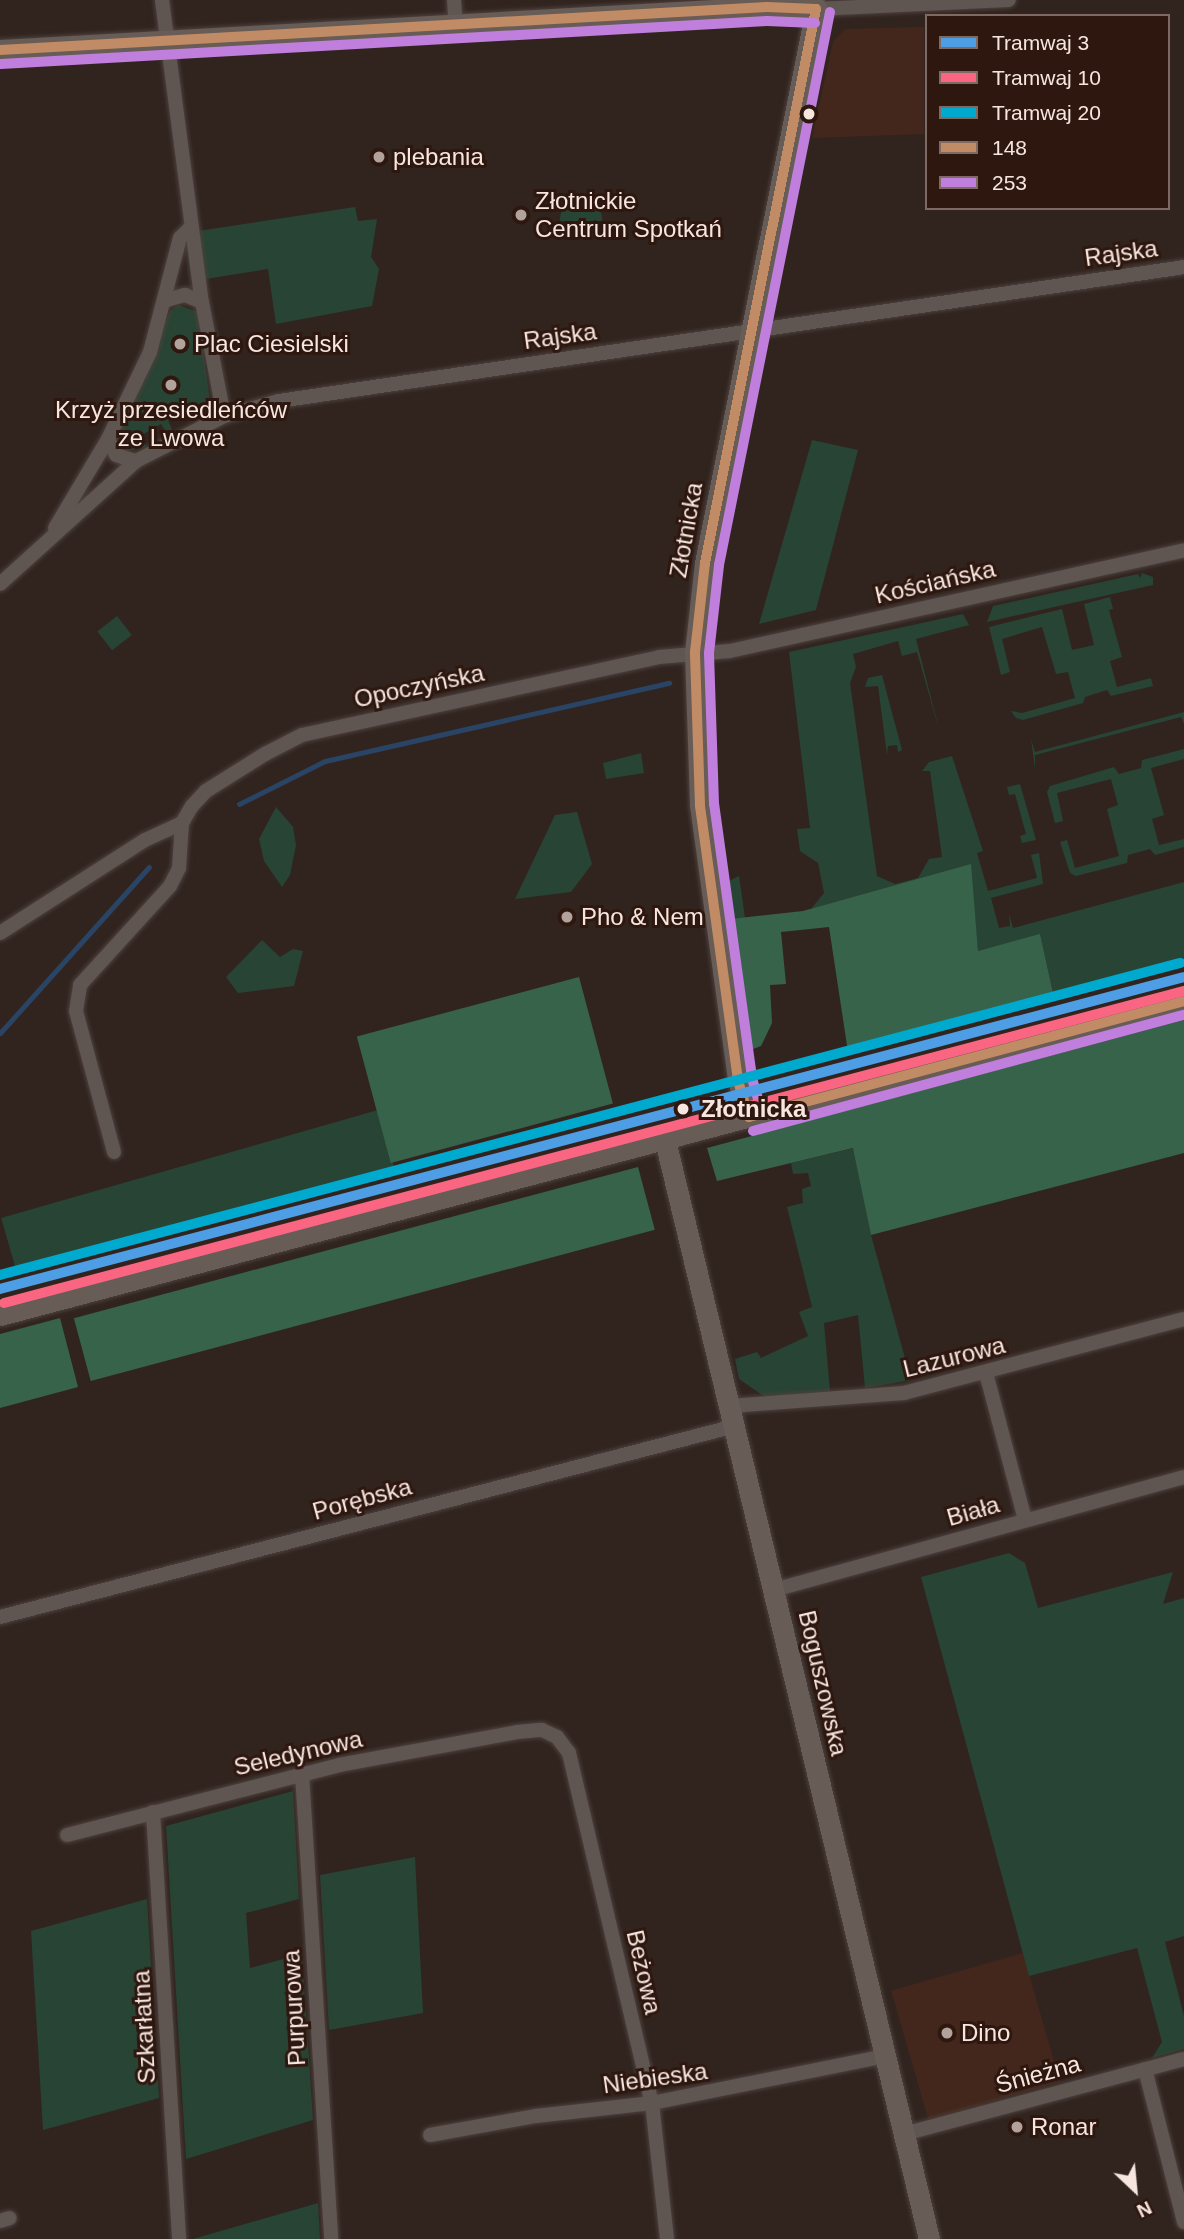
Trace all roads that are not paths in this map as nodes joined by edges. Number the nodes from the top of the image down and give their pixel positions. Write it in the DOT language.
graph roads {
  1 [pos="162,0"];
  2 [pos="454,0"];
  3 [pos="1009,0"];
  4 [pos="817,5"];
  5 [pos="456,26"];
  6 [pos="166,41"];
  7 [pos="0,50"];
  8 [pos="191,227"];
  9 [pos="1184,267"];
  10 [pos="167,300"];
  11 [pos="202,302"];
  12 [pos="751,331"];
  13 [pos="224,416"];
  14 [pos="108,439"];
  15 [pos="136,461"];
  16 [pos="53,532"];
  17 [pos="1184,550"];
  18 [pos="0,584"];
  19 [pos="695,652"];
  20 [pos="182,823"];
  21 [pos="0,933"];
  22 [pos="1184,1001"];
  23 [pos="749,1117"];
  24 [pos="665,1140"];
  25 [pos="114,1152"];
  26 [pos="0,1315"];
  27 [pos="1184,1319"];
  28 [pos="986,1373"];
  29 [pos="732,1416"];
  30 [pos="1184,1477"];
  31 [pos="1025,1520"];
  32 [pos="774,1590"];
  33 [pos="0,1617"];
  34 [pos="542,1730"];
  35 [pos="302,1774"];
  36 [pos="153,1812"];
  37 [pos="67,1835"];
  38 [pos="885,2056"];
  39 [pos="1184,2059"];
  40 [pos="1145,2069"];
  41 [pos="652,2103"];
  42 [pos="904,2134"];
  43 [pos="430,2135"];
  44 [pos="1184,2222"];
  45 [pos="179,2239"];
  46 [pos="331,2239"];
  47 [pos="667,2239"];
  48 [pos="929,2239"];
  1 -- 6 [label="street"];
  2 -- 5 [label="street"];
  3 -- 4 [label="street"];
  4 -- 5 [label="street"];
  4 -- 12 [label="street, Złotnicka"];
  5 -- 6 [label="street"];
  6 -- 7 [label="street"];
  6 -- 8 [label="street"];
  8 -- 10 [label="street"];
  8 -- 11 [label="street"];
  9 -- 12 [label="street, Rajska"];
  10 -- 11 [label="street"];
  10 -- 14 [label="street"];
  11 -- 13 [label="street"];
  12 -- 13 [label="street, Rajska"];
  12 -- 19 [label="street, Złotnicka"];
  13 -- 15 [label="street, Rajska"];
  14 -- 15 [label="street"];
  14 -- 16 [label="street"];
  15 -- 16 [label="street, Rajska"];
  16 -- 18 [label="street, Rajska"];
  17 -- 19 [label="street, Kościańska"];
  19 -- 20 [label="street, Opoczyńska"];
  19 -- 23 [label="street, Złotnicka"];
  20 -- 21 [label="street, Opoczyńska"];
  20 -- 25 [label="street"];
  22 -- 23 [label="street"];
  23 -- 24 [label="street"];
  24 -- 26 [label="street"];
  24 -- 29 [label="street, Boguszowska"];
  27 -- 28 [label="street, Lazurowa"];
  28 -- 29 [label="street, Lazurowa"];
  28 -- 31 [label="street"];
  29 -- 32 [label="street, Boguszowska"];
  29 -- 33 [label="street, Porębska"];
  30 -- 31 [label="street, Biała"];
  31 -- 32 [label="street, Biała"];
  32 -- 38 [label="street, Boguszowska"];
  34 -- 35 [label="street, Seledynowa"];
  34 -- 41 [label="street, Beżowa"];
  35 -- 36 [label="street, Seledynowa"];
  35 -- 46 [label="street, Purpurowa"];
  36 -- 37 [label="street, Seledynowa"];
  36 -- 45 [label="street, Szkarłatna"];
  38 -- 41 [label="street, Niebieska"];
  38 -- 42 [label="street, Boguszowska"];
  39 -- 40 [label="street, Śnieżna"];
  40 -- 42 [label="street, Śnieżna"];
  40 -- 44 [label="street"];
  41 -- 43 [label="street, Niebieska"];
  41 -- 47 [label="street, Beżowa"];
  42 -- 48 [label="street, Boguszowska"];
}
